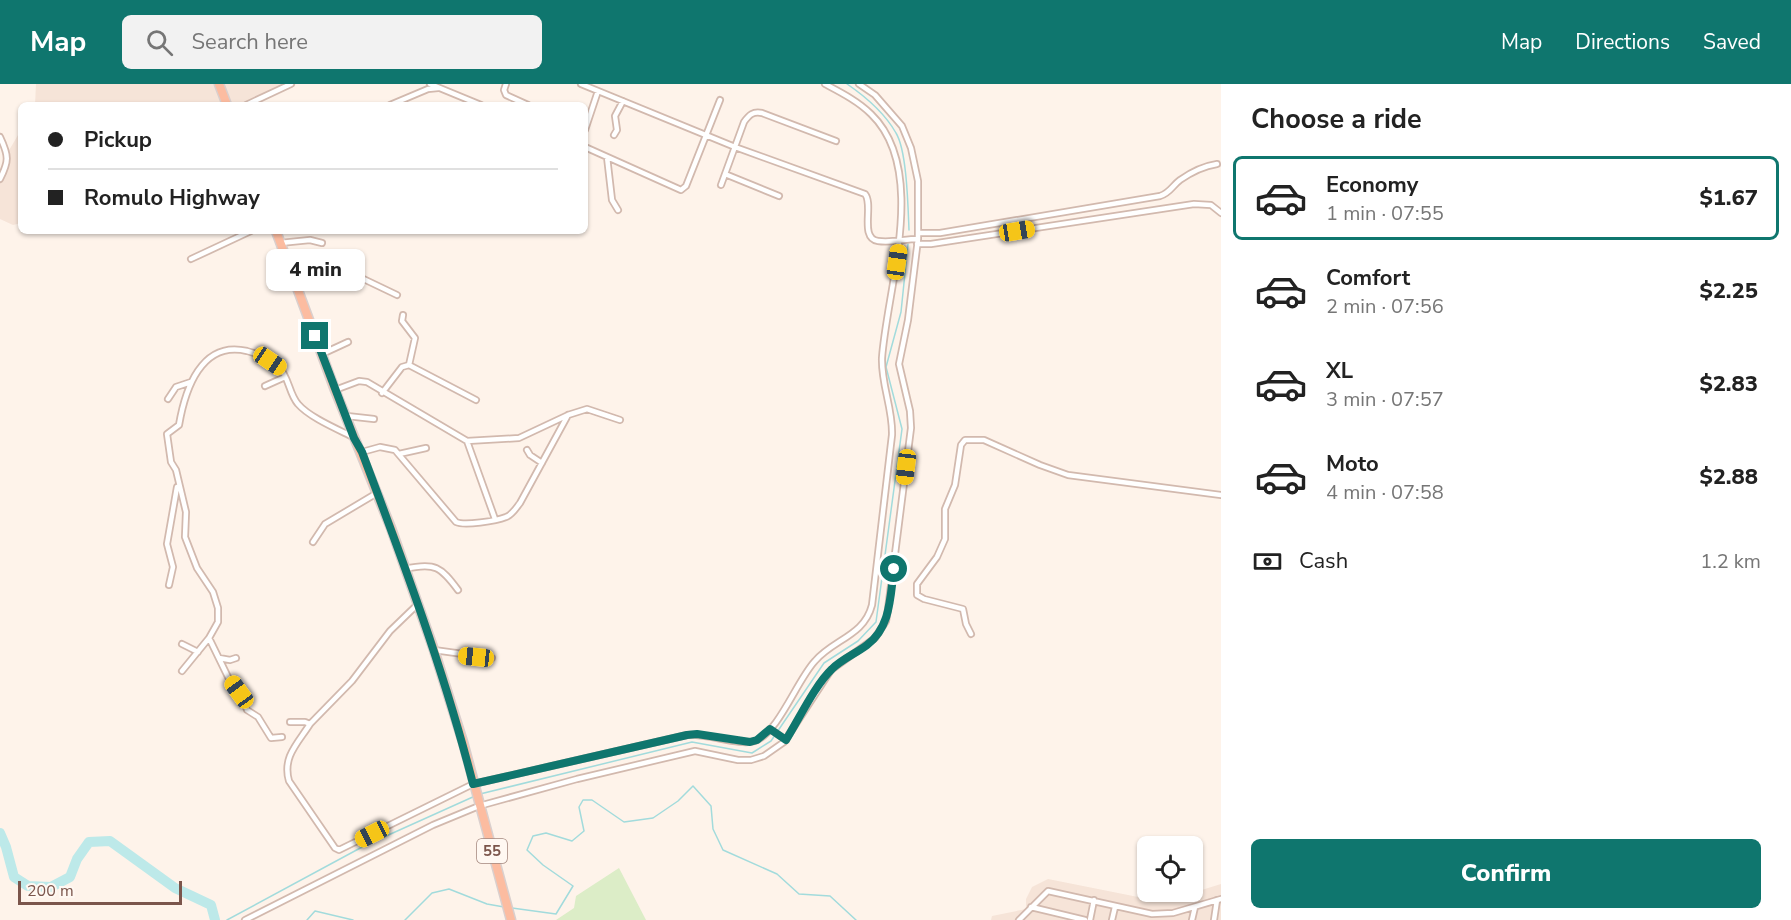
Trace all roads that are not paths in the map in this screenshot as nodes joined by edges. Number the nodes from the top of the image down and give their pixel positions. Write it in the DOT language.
graph roads {
  1 [pos="219,84"];
  2 [pos="291,84"];
  3 [pos="429,84"];
  4 [pos="506,84"];
  5 [pos="581,84"];
  6 [pos="825,84"];
  7 [pos="859,84"];
  8 [pos="438,88"];
  9 [pos="598,91"];
  10 [pos="720,100"];
  11 [pos="623,101"];
  12 [pos="226,102"];
  13 [pos="252,102"];
  14 [pos="403,102"];
  15 [pos="473,102"];
  16 [pos="521,102"];
  17 [pos="588,119"];
  18 [pos="705,134"];
  19 [pos="614,135"];
  20 [pos="0,137"];
  21 [pos="836,141"];
  22 [pos="735,147"];
  23 [pos="588,148"];
  24 [pos="607,157"];
  25 [pos="1217,164"];
  26 [pos="725,174"];
  27 [pos="0,179"];
  28 [pos="721,185"];
  29 [pos="779,196"];
  30 [pos="618,210"];
  31 [pos="1221,213"];
  32 [pos="918,233"];
  33 [pos="245,234"];
  34 [pos="277,234"];
  35 [pos="900,241"];
  36 [pos="917,241"];
  37 [pos="280,243"];
  38 [pos="322,243"];
  39 [pos="191,259"];
  40 [pos="295,283"];
  41 [pos="397,295"];
  42 [pos="403,315"];
  43 [pos="348,342"];
  44 [pos="322,354"];
  45 [pos="409,365"];
  46 [pos="285,377"];
  47 [pos="191,382"];
  48 [pos="265,386"];
  49 [pos="335,390"];
  50 [pos="382,393"];
  51 [pos="168,399"];
  52 [pos="476,400"];
  53 [pos="568,415"];
  54 [pos="347,416"];
  55 [pos="374,419"];
  56 [pos="620,420"];
  57 [pos="354,438"];
  58 [pos="467,441"];
  59 [pos="426,448"];
  60 [pos="527,450"];
  61 [pos="362,452"];
  62 [pos="399,454"];
  63 [pos="543,463"];
  64 [pos="178,485"];
  65 [pos="377,493"];
  66 [pos="1221,495"];
  67 [pos="495,519"];
  68 [pos="313,542"];
  69 [pos="405,569"];
  70 [pos="169,585"];
  71 [pos="458,590"];
  72 [pos="418,604"];
  73 [pos="971,634"];
  74 [pos="209,638"];
  75 [pos="182,644"];
  76 [pos="434,650"];
  77 [pos="198,652"];
  78 [pos="219,658"];
  79 [pos="236,658"];
  80 [pos="492,658"];
  81 [pos="182,671"];
  82 [pos="290,722"];
  83 [pos="310,724"];
  84 [pos="772,730"];
  85 [pos="282,737"];
  86 [pos="784,739"];
  87 [pos="474,785"];
  88 [pos="479,804"];
  89 [pos="1219,899"];
  90 [pos="1094,900"];
  91 [pos="1115,906"];
  92 [pos="1031,907"];
  93 [pos="1195,907"];
  94 [pos="1133,911"];
  95 [pos="1173,913"];
  96 [pos="1151,917"];
  97 [pos="511,919"];
  98 [pos="244,920"];
  99 [pos="1019,920"];
  100 [pos="1085,920"];
  101 [pos="1090,920"];
  102 [pos="1112,920"];
  103 [pos="1131,920"];
  104 [pos="1172,920"];
  105 [pos="1192,920"];
  106 [pos="1214,920"];
  1 -- 12 [label="highway"];
  2 -- 13 [label="street"];
  3 -- 8 [label="street"];
  4 -- 16 [label="street"];
  5 -- 9 [label="street"];
  6 -- 35 [label="street"];
  7 -- 32 [label="street"];
  8 -- 14 [label="street"];
  8 -- 15 [label="street"];
  9 -- 11 [label="street"];
  9 -- 17 [label="street"];
  10 -- 18 [label="street"];
  11 -- 18 [label="street"];
  11 -- 19 [label="street"];
  18 -- 22 [label="street"];
  18 -- 24 [label="street"];
  20 -- 27 [label="street"];
  21 -- 22 [label="street"];
  22 -- 26 [label="street"];
  22 -- 35 [label="street"];
  23 -- 24 [label="street"];
  24 -- 30 [label="street"];
  25 -- 32 [label="street"];
  26 -- 28 [label="street"];
  26 -- 29 [label="street"];
  31 -- 36 [label="street"];
  32 -- 36 [label="street"];
  33 -- 39 [label="street"];
  34 -- 37 [label="highway, 55"];
  35 -- 36 [label="street"];
  35 -- 84 [label="street"];
  36 -- 86 [label="street"];
  37 -- 38 [label="street"];
  37 -- 40 [label="highway, 55"];
  40 -- 41 [label="street"];
  40 -- 44 [label="highway, 55"];
  42 -- 45 [label="street"];
  43 -- 44 [label="street"];
  44 -- 49 [label="highway, 55"];
  45 -- 50 [label="street"];
  45 -- 52 [label="street"];
  46 -- 47 [label="street"];
  46 -- 48 [label="street"];
  46 -- 57 [label="street"];
  47 -- 51 [label="street"];
  47 -- 64 [label="street"];
  49 -- 50 [label="street"];
  49 -- 54 [label="highway, 55"];
  50 -- 58 [label="street"];
  53 -- 56 [label="street"];
  53 -- 58 [label="street"];
  53 -- 63 [label="street"];
  54 -- 55 [label="street"];
  54 -- 57 [label="highway, 55"];
  57 -- 61 [label="highway, 55"];
  58 -- 67 [label="street"];
  59 -- 62 [label="street"];
  60 -- 63 [label="street"];
  61 -- 62 [label="street"];
  61 -- 65 [label="highway, 55"];
  62 -- 67 [label="street"];
  63 -- 67 [label="street"];
  64 -- 70 [label="street"];
  64 -- 74 [label="street"];
  65 -- 68 [label="street"];
  65 -- 69 [label="highway, 55"];
  66 -- 73 [label="street"];
  69 -- 71 [label="street"];
  69 -- 72 [label="highway, 55"];
  72 -- 76 [label="highway, 55"];
  72 -- 83 [label="street"];
  74 -- 77 [label="street"];
  74 -- 78 [label="street"];
  75 -- 77 [label="street"];
  76 -- 80 [label="street"];
  76 -- 87 [label="highway, 55"];
  77 -- 81 [label="street"];
  78 -- 79 [label="street"];
  78 -- 85 [label="street"];
  82 -- 83 [label="street"];
  83 -- 87 [label="street"];
  84 -- 86 [label="street"];
  84 -- 87 [label="street"];
  86 -- 88 [label="street"];
  87 -- 88 [label="highway, 55"];
  88 -- 97 [label="highway, 55"];
  88 -- 98 [label="street"];
  89 -- 93 [label="street"];
  89 -- 106 [label="street"];
  90 -- 91 [label="street"];
  90 -- 92 [label="street"];
  90 -- 101 [label="street"];
  91 -- 94 [label="street"];
  91 -- 102 [label="street"];
  92 -- 99 [label="street"];
  92 -- 100 [label="street"];
  93 -- 95 [label="street"];
  93 -- 105 [label="street"];
  94 -- 96 [label="street"];
  94 -- 103 [label="street"];
  95 -- 96 [label="street"];
  95 -- 104 [label="street"];
}
